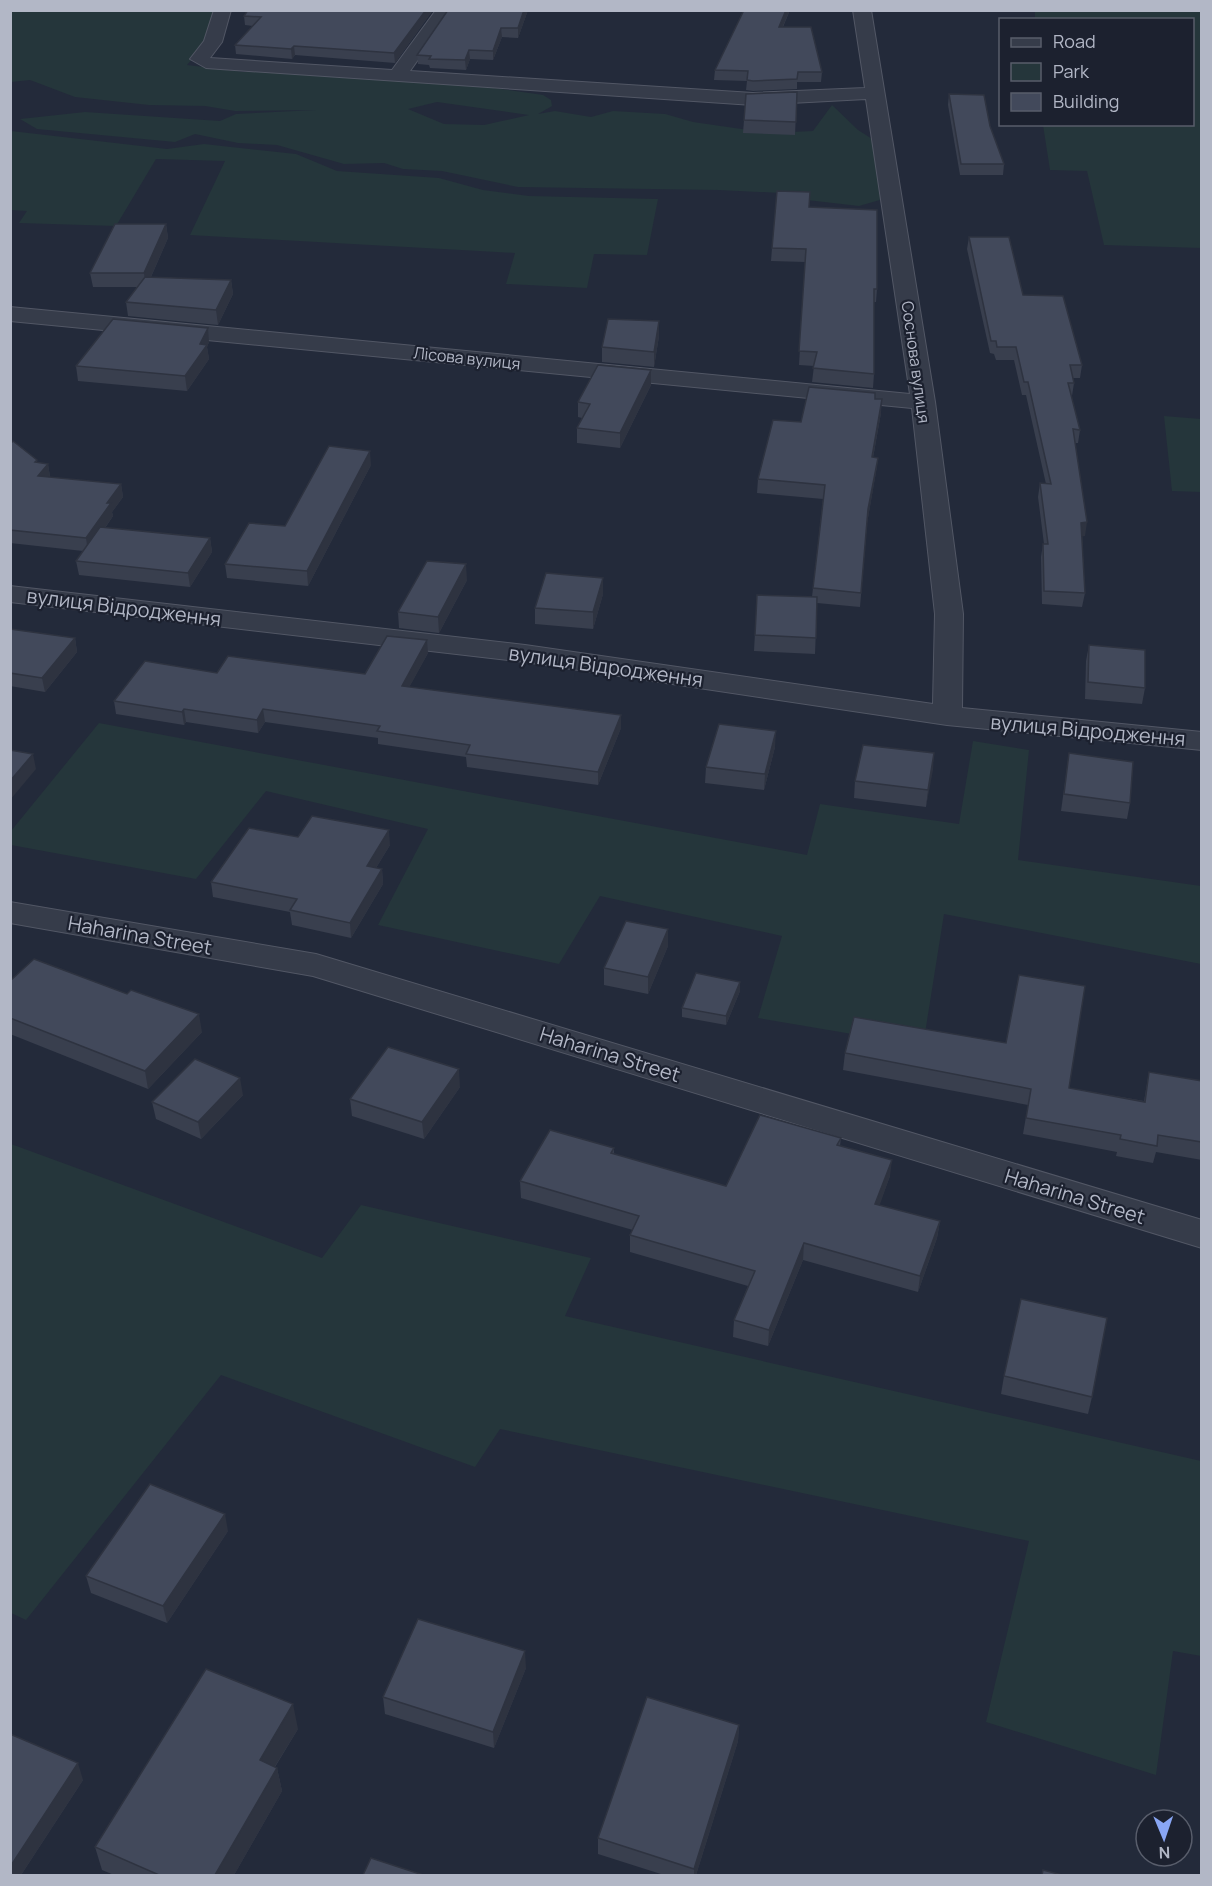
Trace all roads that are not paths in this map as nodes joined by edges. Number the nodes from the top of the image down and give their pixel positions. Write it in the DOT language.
graph roads {
  1 [pos="223,10"];
  2 [pos="444,10"];
  3 [pos="862,10"];
  4 [pos="398,74"];
  5 [pos="875,93"];
  6 [pos="10,314"];
  7 [pos="923,402"];
  8 [pos="10,594"];
  9 [pos="947,716"];
  10 [pos="1202,741"];
  11 [pos="10,912"];
  12 [pos="1202,1234"];
  1 -- 4 [label="street"];
  2 -- 4 [label="street"];
  3 -- 5 [label="street, Соснова вулиця"];
  4 -- 5 [label="street"];
  5 -- 7 [label="street, Соснова вулиця"];
  6 -- 7 [label="street, Лісова вулиця"];
  7 -- 9 [label="street, Соснова вулиця"];
  8 -- 9 [label="street, вулиця Відродження"];
  9 -- 10 [label="street, вулиця Відродження"];
  11 -- 12 [label="street, Haharina Street"];
}
